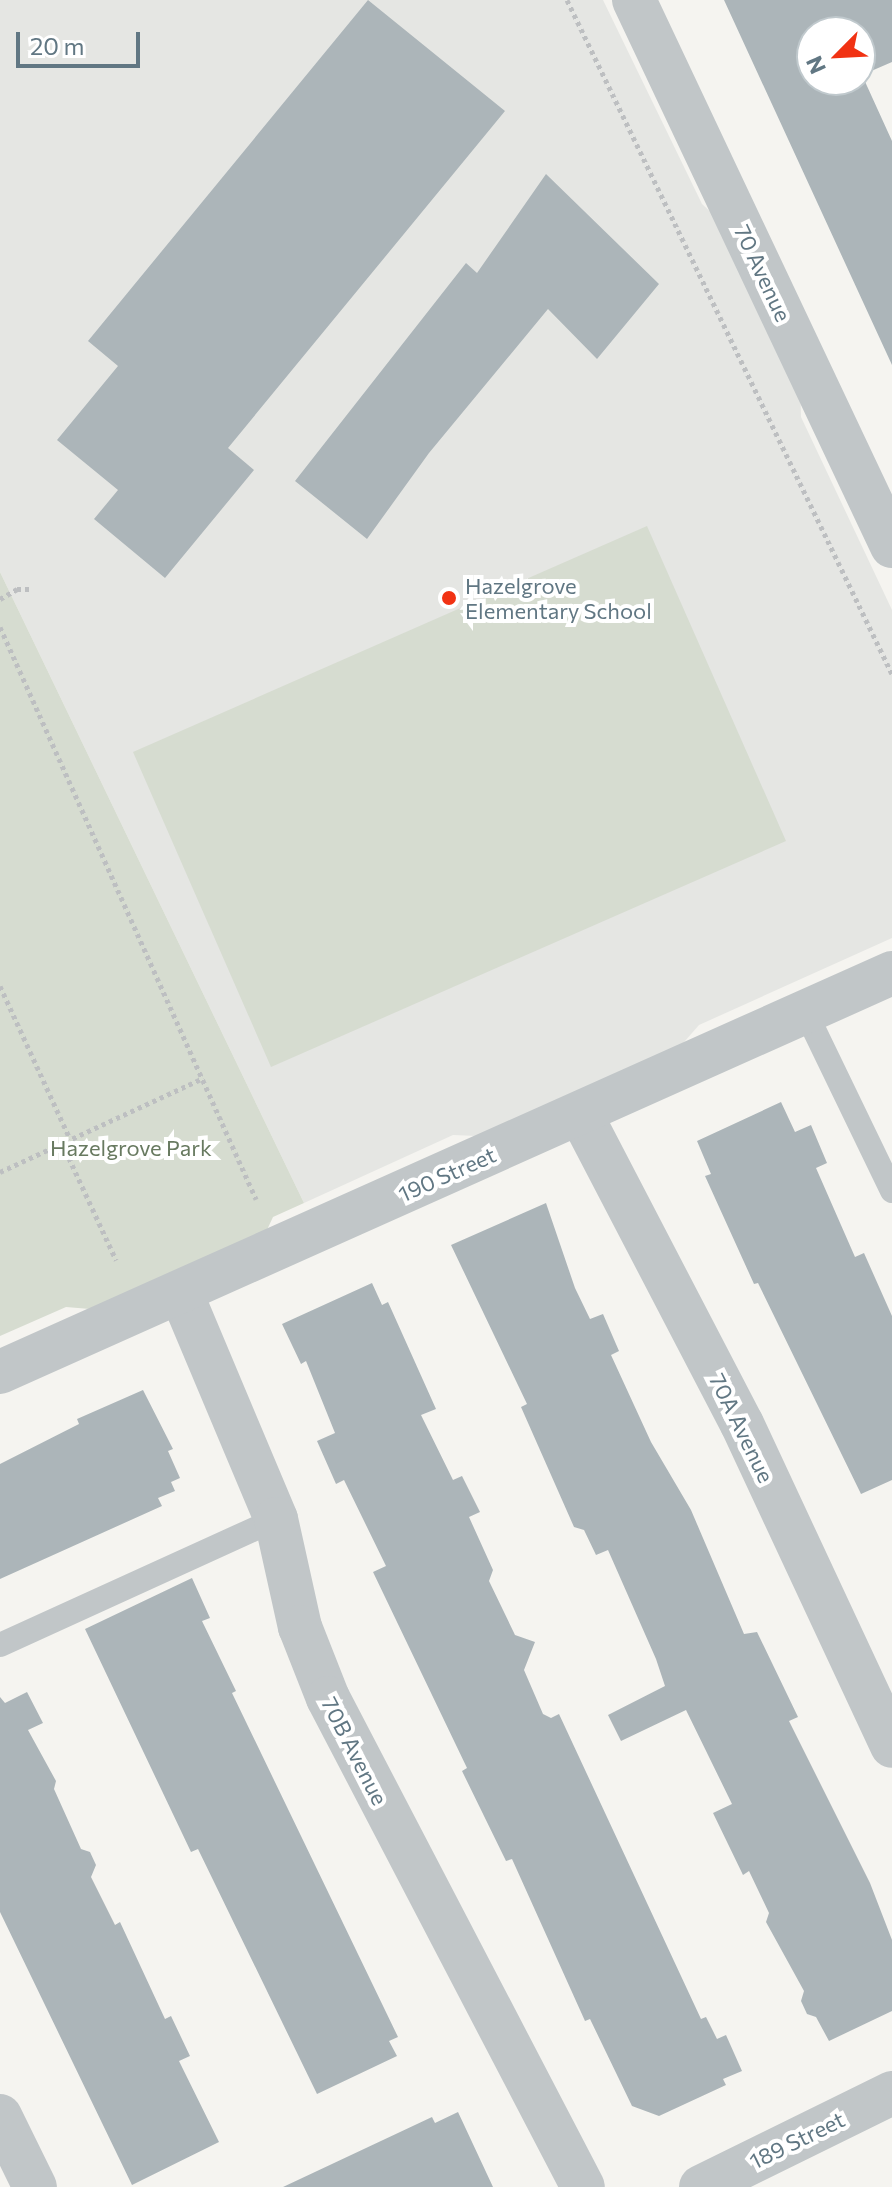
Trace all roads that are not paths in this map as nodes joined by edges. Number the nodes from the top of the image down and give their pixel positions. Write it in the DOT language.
graph roads {
  1 [pos="634,0"];
  2 [pos="892,546"];
  3 [pos="892,973"];
  4 [pos="805,1011"];
  5 [pos="581,1115"];
  6 [pos="892,1191"];
  7 [pos="181,1293"];
  8 [pos="0,1372"];
  9 [pos="276,1519"];
  10 [pos="0,1645"];
  11 [pos="892,1746"];
  12 [pos="892,2093"];
  13 [pos="0,2116"];
  14 [pos="35,2187"];
  15 [pos="583,2187"];
  16 [pos="701,2187"];
  1 -- 2 [label="street, 70 Avenue"];
  3 -- 4 [label="street, 190 Street"];
  4 -- 5 [label="street, 190 Street"];
  4 -- 6 [label="lane"];
  5 -- 7 [label="street, 190 Street"];
  5 -- 11 [label="street, 70A Avenue"];
  7 -- 8 [label="street, 190 Street"];
  7 -- 9 [label="street, 70B Avenue"];
  9 -- 10 [label="lane"];
  9 -- 15 [label="street, 70B Avenue"];
  12 -- 16 [label="street, 189 Street"];
  13 -- 14 [label="street"];
}
